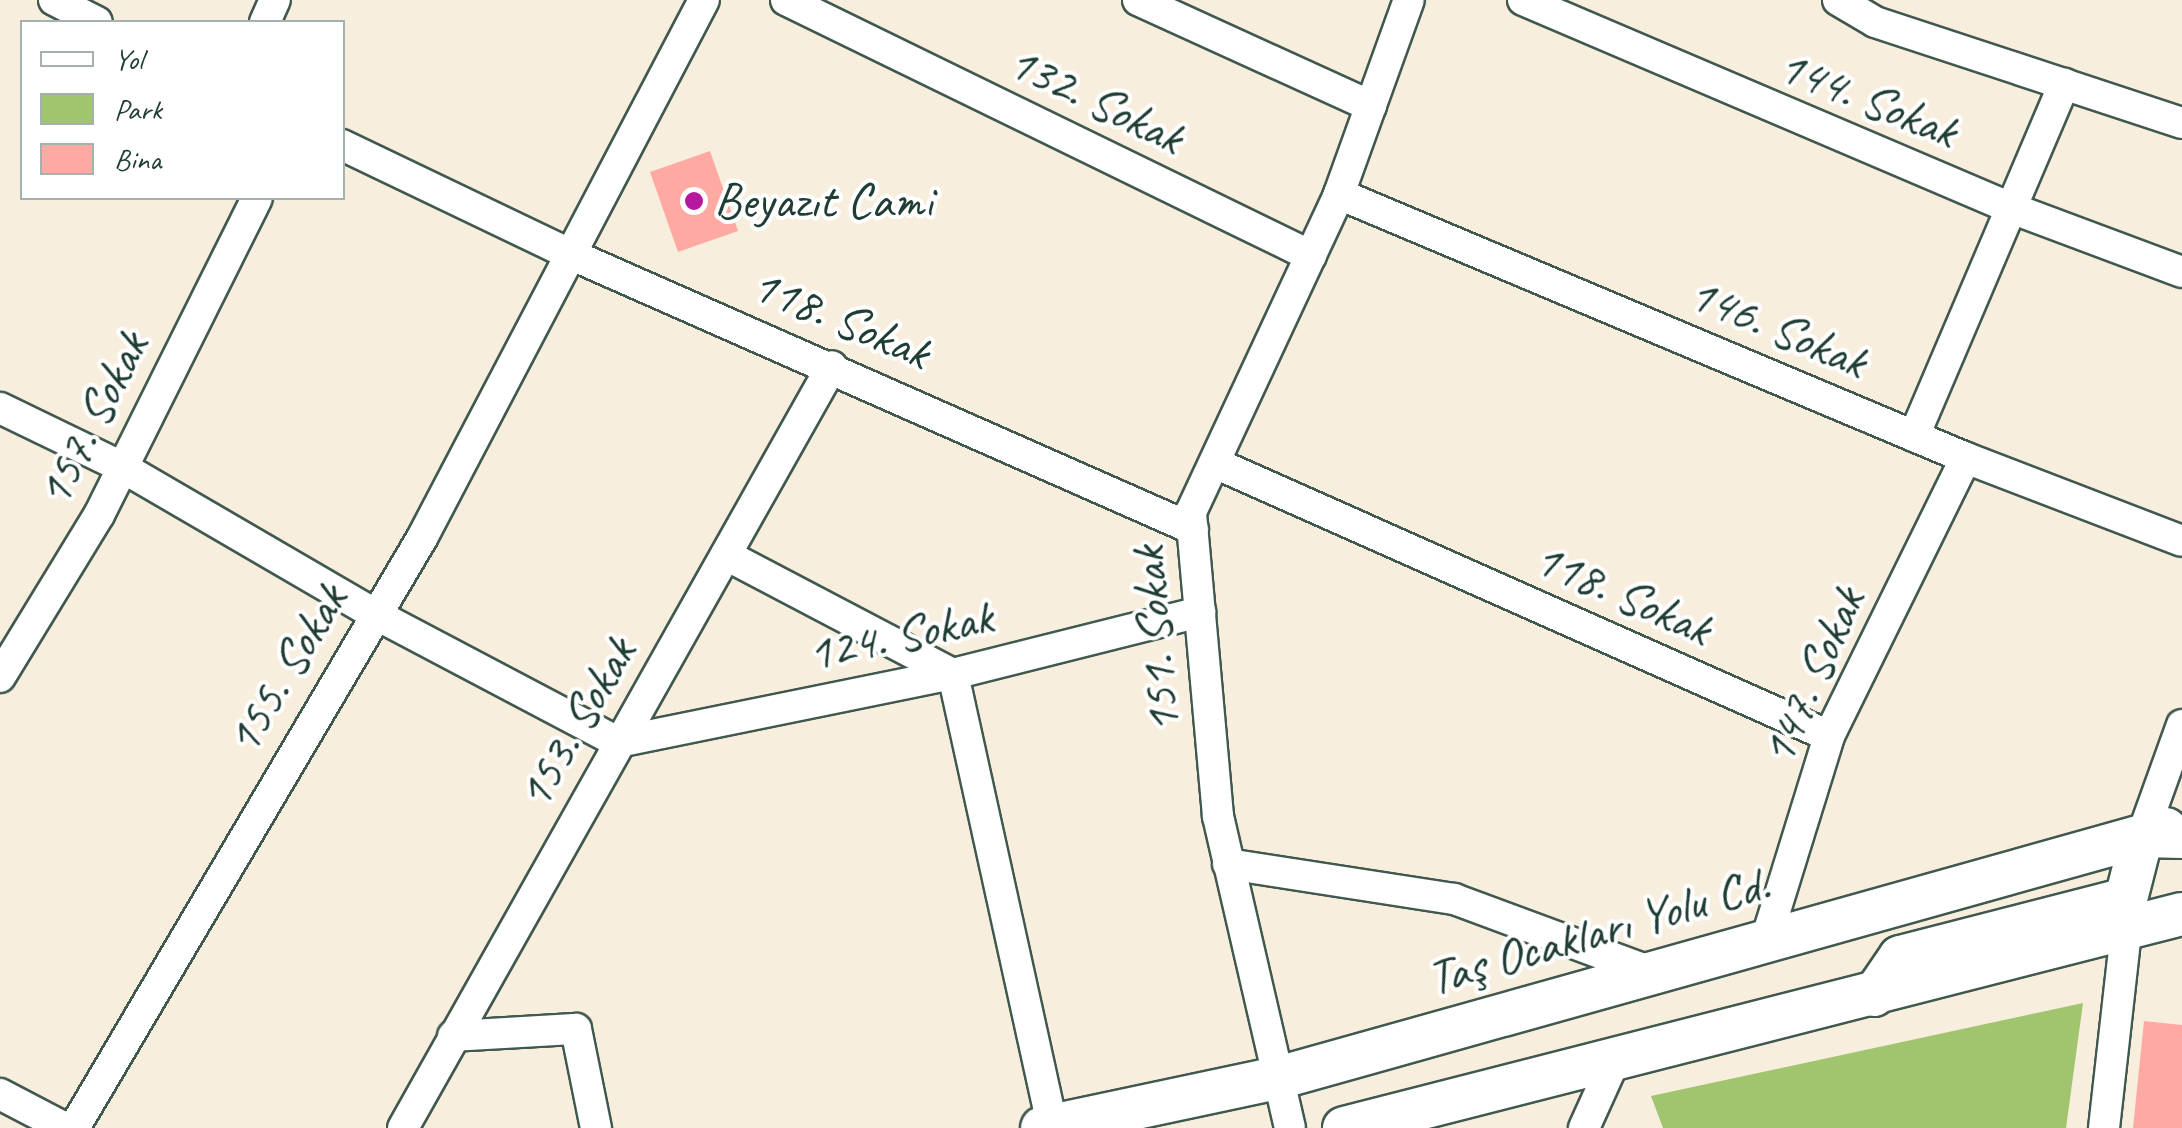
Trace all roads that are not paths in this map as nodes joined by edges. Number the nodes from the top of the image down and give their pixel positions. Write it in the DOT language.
graph roads {
  1 [pos="54,0"];
  2 [pos="704,0"];
  3 [pos="786,0"];
  4 [pos="1138,0"];
  5 [pos="1409,0"];
  6 [pos="1523,0"];
  7 [pos="1838,0"];
  8 [pos="94,20"];
  9 [pos="2064,84"];
  10 [pos="1371,106"];
  11 [pos="2182,123"];
  12 [pos="345,147"];
  13 [pos="1339,194"];
  14 [pos="255,200"];
  15 [pos="2011,208"];
  16 [pos="570,254"];
  17 [pos="1311,256"];
  18 [pos="2182,272"];
  19 [pos="832,366"];
  20 [pos="0,408"];
  21 [pos="1914,436"];
  22 [pos="1966,458"];
  23 [pos="1215,462"];
  24 [pos="122,467"];
  25 [pos="1193,529"];
  26 [pos="2182,541"];
  27 [pos="726,555"];
  28 [pos="1200,612"];
  29 [pos="373,613"];
  30 [pos="952,674"];
  31 [pos="0,677"];
  32 [pos="2182,725"];
  33 [pos="1829,736"];
  34 [pos="618,742"];
  35 [pos="2168,833"];
  36 [pos="1228,864"];
  37 [pos="2182,914"];
  38 [pos="2126,931"];
  39 [pos="1766,940"];
  40 [pos="1654,973"];
  41 [pos="1874,995"];
  42 [pos="452,1036"];
  43 [pos="1616,1057"];
  44 [pos="1278,1078"];
  45 [pos="0,1094"];
  46 [pos="1047,1127"];
  47 [pos="65,1128"];
  48 [pos="74,1128"];
  49 [pos="404,1128"];
  50 [pos="596,1128"];
  51 [pos="1290,1128"];
  52 [pos="1344,1128"];
  53 [pos="1584,1128"];
  54 [pos="2104,1128"];
  1 -- 8 [label="street"];
  2 -- 16 [label="street, 155. Sokak"];
  3 -- 17 [label="street, 132. Sokak"];
  4 -- 10 [label="street"];
  5 -- 10 [label="street, 151. Sokak"];
  6 -- 15 [label="street, 144. Sokak"];
  7 -- 9 [label="street"];
  9 -- 11 [label="street"];
  9 -- 15 [label="street"];
  10 -- 13 [label="street, 151. Sokak"];
  12 -- 16 [label="street, 118. Sokak"];
  13 -- 17 [label="street, 151. Sokak"];
  13 -- 21 [label="street, 146. Sokak"];
  14 -- 24 [label="street, 157. Sokak"];
  15 -- 18 [label="street, 144. Sokak"];
  15 -- 21 [label="street"];
  16 -- 19 [label="street, 118. Sokak"];
  16 -- 29 [label="street, 155. Sokak"];
  17 -- 23 [label="street, 151. Sokak"];
  19 -- 25 [label="street, 118. Sokak"];
  19 -- 27 [label="street, 153. Sokak"];
  20 -- 24 [label="street"];
  21 -- 22 [label="street, 146. Sokak"];
  22 -- 26 [label="street, 146. Sokak"];
  22 -- 33 [label="street, 147. Sokak"];
  23 -- 25 [label="street, 151. Sokak"];
  23 -- 33 [label="street, 118. Sokak"];
  24 -- 29 [label="street"];
  24 -- 31 [label="street, 157. Sokak"];
  25 -- 28 [label="street, 151. Sokak"];
  27 -- 30 [label="street"];
  27 -- 34 [label="street, 153. Sokak"];
  28 -- 30 [label="street, 124. Sokak"];
  28 -- 36 [label="street, 151. Sokak"];
  29 -- 34 [label="street"];
  29 -- 48 [label="street, 155. Sokak"];
  30 -- 34 [label="street, 124. Sokak"];
  30 -- 46 [label="street"];
  32 -- 35 [label="street"];
  33 -- 39 [label="street, 147. Sokak"];
  34 -- 42 [label="street, 153. Sokak"];
  35 -- 39 [label="main road, Taş Ocakları Yolu Cd."];
  35 -- 41 [label="main road"];
  36 -- 40 [label="street"];
  36 -- 44 [label="street, 151. Sokak"];
  37 -- 38 [label="main road"];
  38 -- 41 [label="main road"];
  38 -- 54 [label="street"];
  39 -- 40 [label="main road, Taş Ocakları Yolu Cd."];
  40 -- 44 [label="main road, Taş Ocakları Yolu Cd."];
  41 -- 43 [label="main road"];
  42 -- 49 [label="street, 153. Sokak"];
  42 -- 50 [label="street"];
  43 -- 52 [label="main road"];
  43 -- 53 [label="street"];
  44 -- 46 [label="main road, Taş Ocakları Yolu Cd."];
  44 -- 51 [label="street, 151. Sokak"];
  45 -- 47 [label="street"];
}
